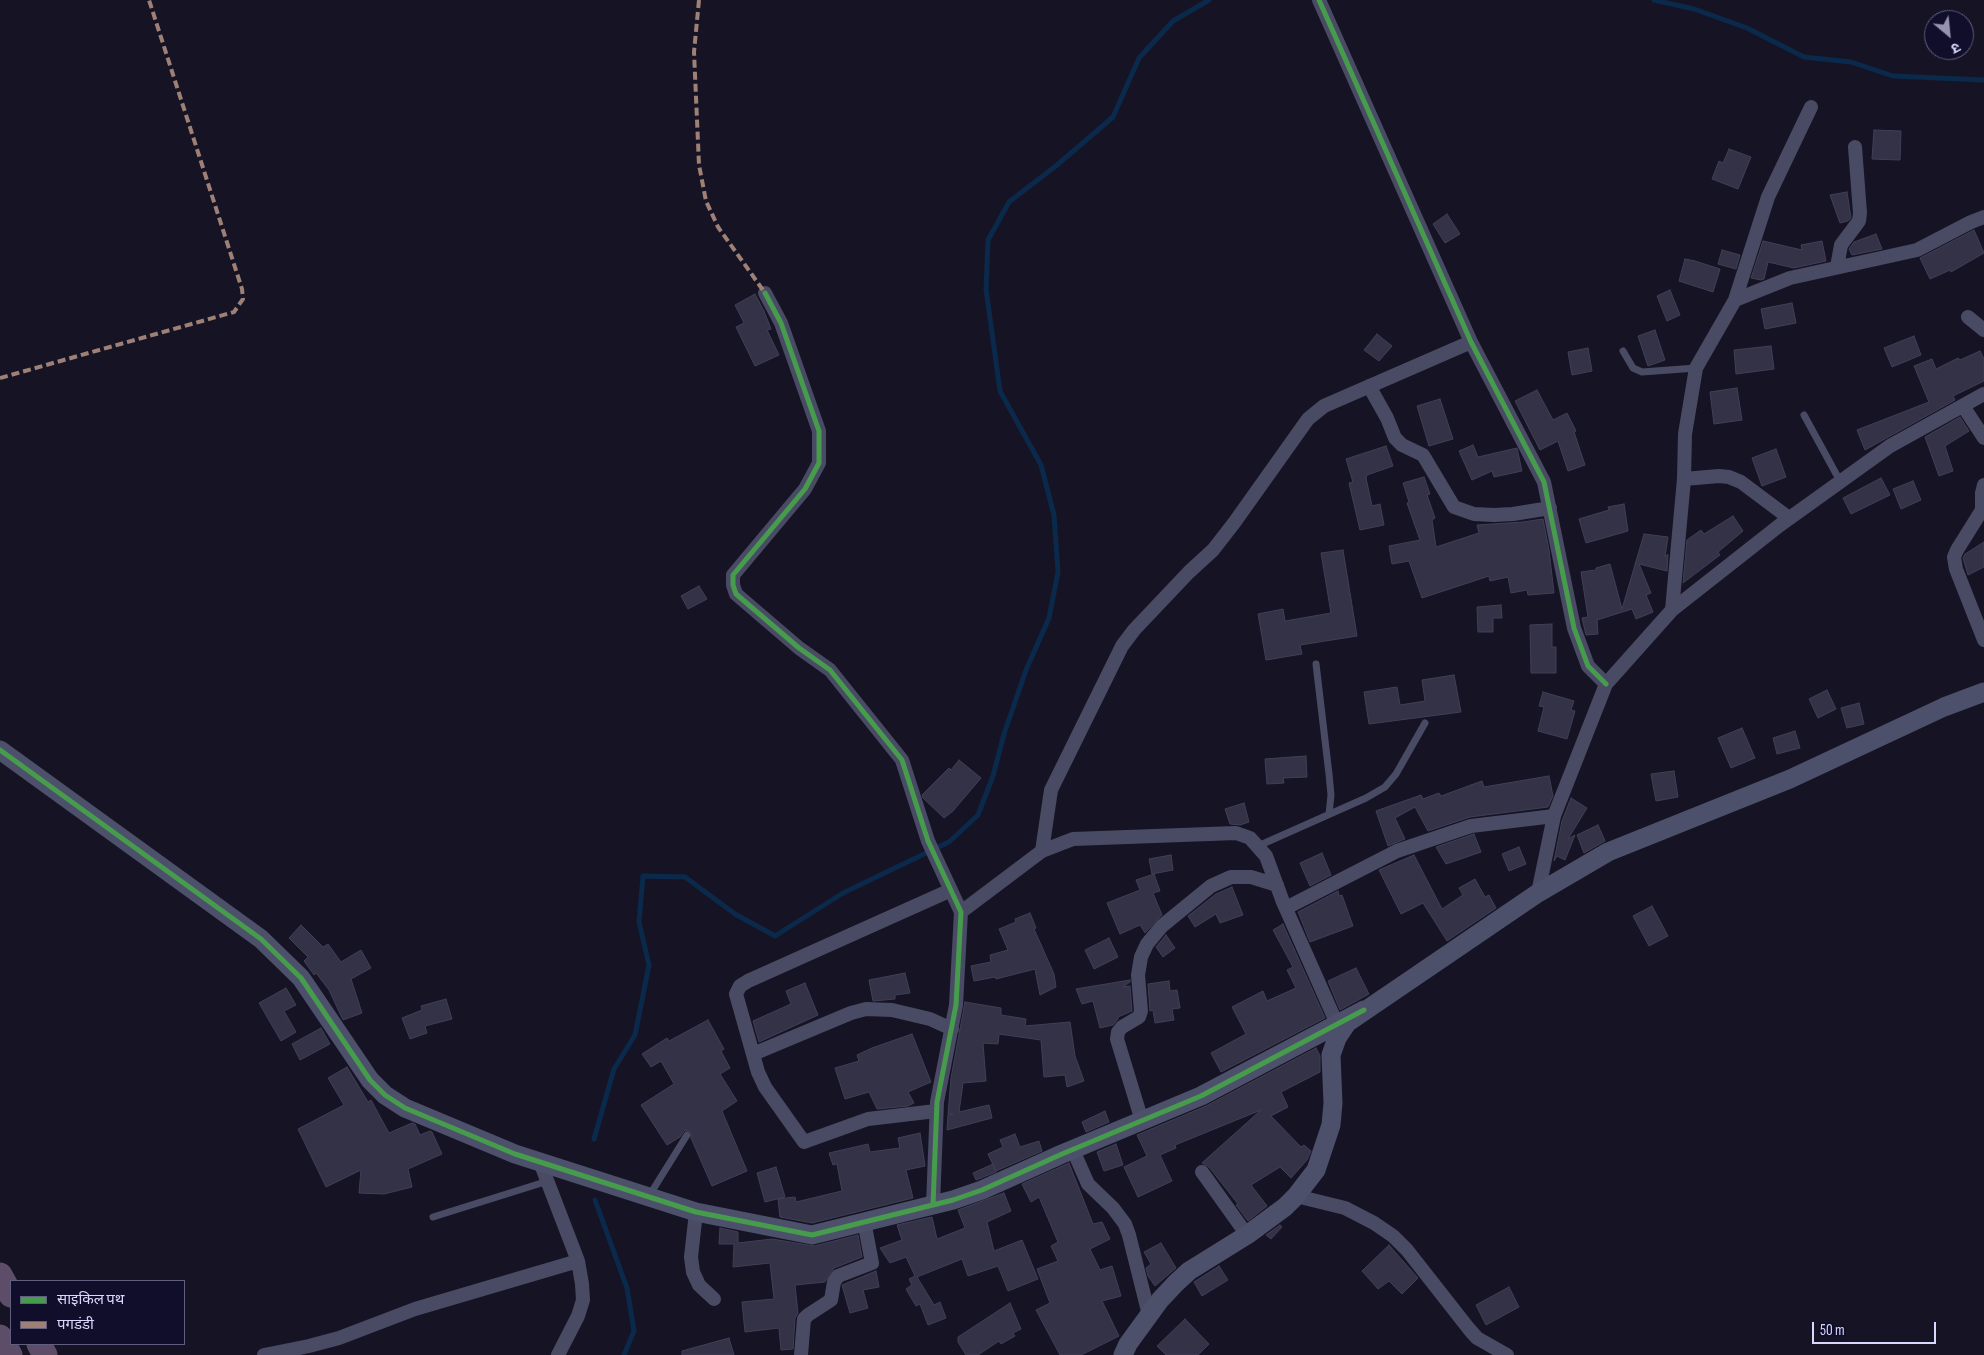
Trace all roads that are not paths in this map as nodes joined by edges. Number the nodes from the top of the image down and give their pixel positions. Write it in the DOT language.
graph roads {
  1 [pos="1319,0"];
  2 [pos="1811,107"];
  3 [pos="1855,147"];
  4 [pos="1984,217"];
  5 [pos="1838,267"];
  6 [pos="765,293"];
  7 [pos="1735,300"];
  8 [pos="1968,317"];
  9 [pos="1984,330"];
  10 [pos="1471,342"];
  11 [pos="1623,351"];
  12 [pos="1696,368"];
  13 [pos="1369,386"];
  14 [pos="1984,394"];
  15 [pos="1963,406"];
  16 [pos="1804,415"];
  17 [pos="1984,438"];
  18 [pos="1684,479"];
  19 [pos="1840,482"];
  20 [pos="1984,485"];
  21 [pos="1550,508"];
  22 [pos="1789,518"];
  23 [pos="1672,610"];
  24 [pos="1984,640"];
  25 [pos="1316,664"];
  26 [pos="1606,684"];
  27 [pos="1984,692"];
  28 [pos="1425,723"];
  29 [pos="0,750"];
  30 [pos="1330,814"];
  31 [pos="1554,816"];
  32 [pos="1258,846"];
  33 [pos="1042,851"];
  34 [pos="1277,885"];
  35 [pos="951,890"];
  36 [pos="1538,893"];
  37 [pos="1286,908"];
  38 [pos="961,912"];
  39 [pos="1364,1010"];
  40 [pos="1337,1024"];
  41 [pos="952,1029"];
  42 [pos="753,1054"];
  43 [pos="936,1111"];
  44 [pos="1142,1121"];
  45 [pos="687,1135"];
  46 [pos="1073,1150"];
  47 [pos="540,1162"];
  48 [pos="1202,1172"];
  49 [pos="548,1182"];
  50 [pos="648,1196"];
  51 [pos="1296,1196"];
  52 [pos="933,1205"];
  53 [pos="696,1212"];
  54 [pos="433,1217"];
  55 [pos="864,1221"];
  56 [pos="1247,1235"];
  57 [pos="578,1261"];
  58 [pos="0,1275"];
  59 [pos="10,1293"];
  60 [pos="714,1300"];
  61 [pos="1149,1315"];
  62 [pos="267,1355"];
  63 [pos="558,1355"];
  64 [pos="801,1355"];
  65 [pos="1123,1355"];
  66 [pos="1507,1355"];
  1 -- 10 [label="street"];
  2 -- 7 [label="street"];
  3 -- 5 [label="street"];
  4 -- 5 [label="street"];
  5 -- 7 [label="street"];
  6 -- 35 [label="street"];
  7 -- 12 [label="street"];
  8 -- 9 [label="street"];
  10 -- 13 [label="street"];
  10 -- 21 [label="street"];
  11 -- 12 [label="lane"];
  12 -- 18 [label="street"];
  13 -- 21 [label="street"];
  13 -- 33 [label="street"];
  14 -- 15 [label="street"];
  15 -- 17 [label="street"];
  15 -- 19 [label="street"];
  16 -- 19 [label="lane"];
  18 -- 22 [label="street"];
  18 -- 23 [label="street"];
  19 -- 22 [label="street"];
  20 -- 24 [label="street"];
  21 -- 26 [label="street"];
  22 -- 23 [label="street"];
  23 -- 26 [label="street"];
  25 -- 30 [label="lane"];
  26 -- 31 [label="street"];
  27 -- 36 [label="street"];
  28 -- 30 [label="lane"];
  29 -- 47 [label="street"];
  30 -- 32 [label="lane"];
  31 -- 36 [label="street"];
  31 -- 37 [label="street"];
  32 -- 33 [label="street"];
  32 -- 34 [label="street"];
  33 -- 38 [label="street"];
  34 -- 37 [label="street"];
  34 -- 44 [label="street"];
  35 -- 38 [label="street"];
  35 -- 42 [label="street"];
  36 -- 39 [label="street"];
  37 -- 40 [label="street"];
  38 -- 41 [label="street"];
  39 -- 40 [label="street"];
  39 -- 51 [label="street"];
  40 -- 44 [label="street"];
  41 -- 42 [label="street"];
  41 -- 43 [label="street"];
  42 -- 43 [label="street"];
  43 -- 52 [label="street"];
  44 -- 46 [label="street"];
  45 -- 50 [label="lane"];
  46 -- 52 [label="street"];
  46 -- 61 [label="street"];
  47 -- 49 [label="street"];
  47 -- 50 [label="street"];
  48 -- 56 [label="street"];
  49 -- 54 [label="lane"];
  49 -- 57 [label="street"];
  50 -- 53 [label="street"];
  51 -- 56 [label="street"];
  51 -- 66 [label="street"];
  52 -- 55 [label="street"];
  53 -- 55 [label="street"];
  53 -- 60 [label="street"];
  55 -- 64 [label="street"];
  56 -- 61 [label="street"];
  57 -- 62 [label="street"];
  57 -- 63 [label="street"];
  58 -- 59 [label="highway"];
  61 -- 65 [label="street"];
}
